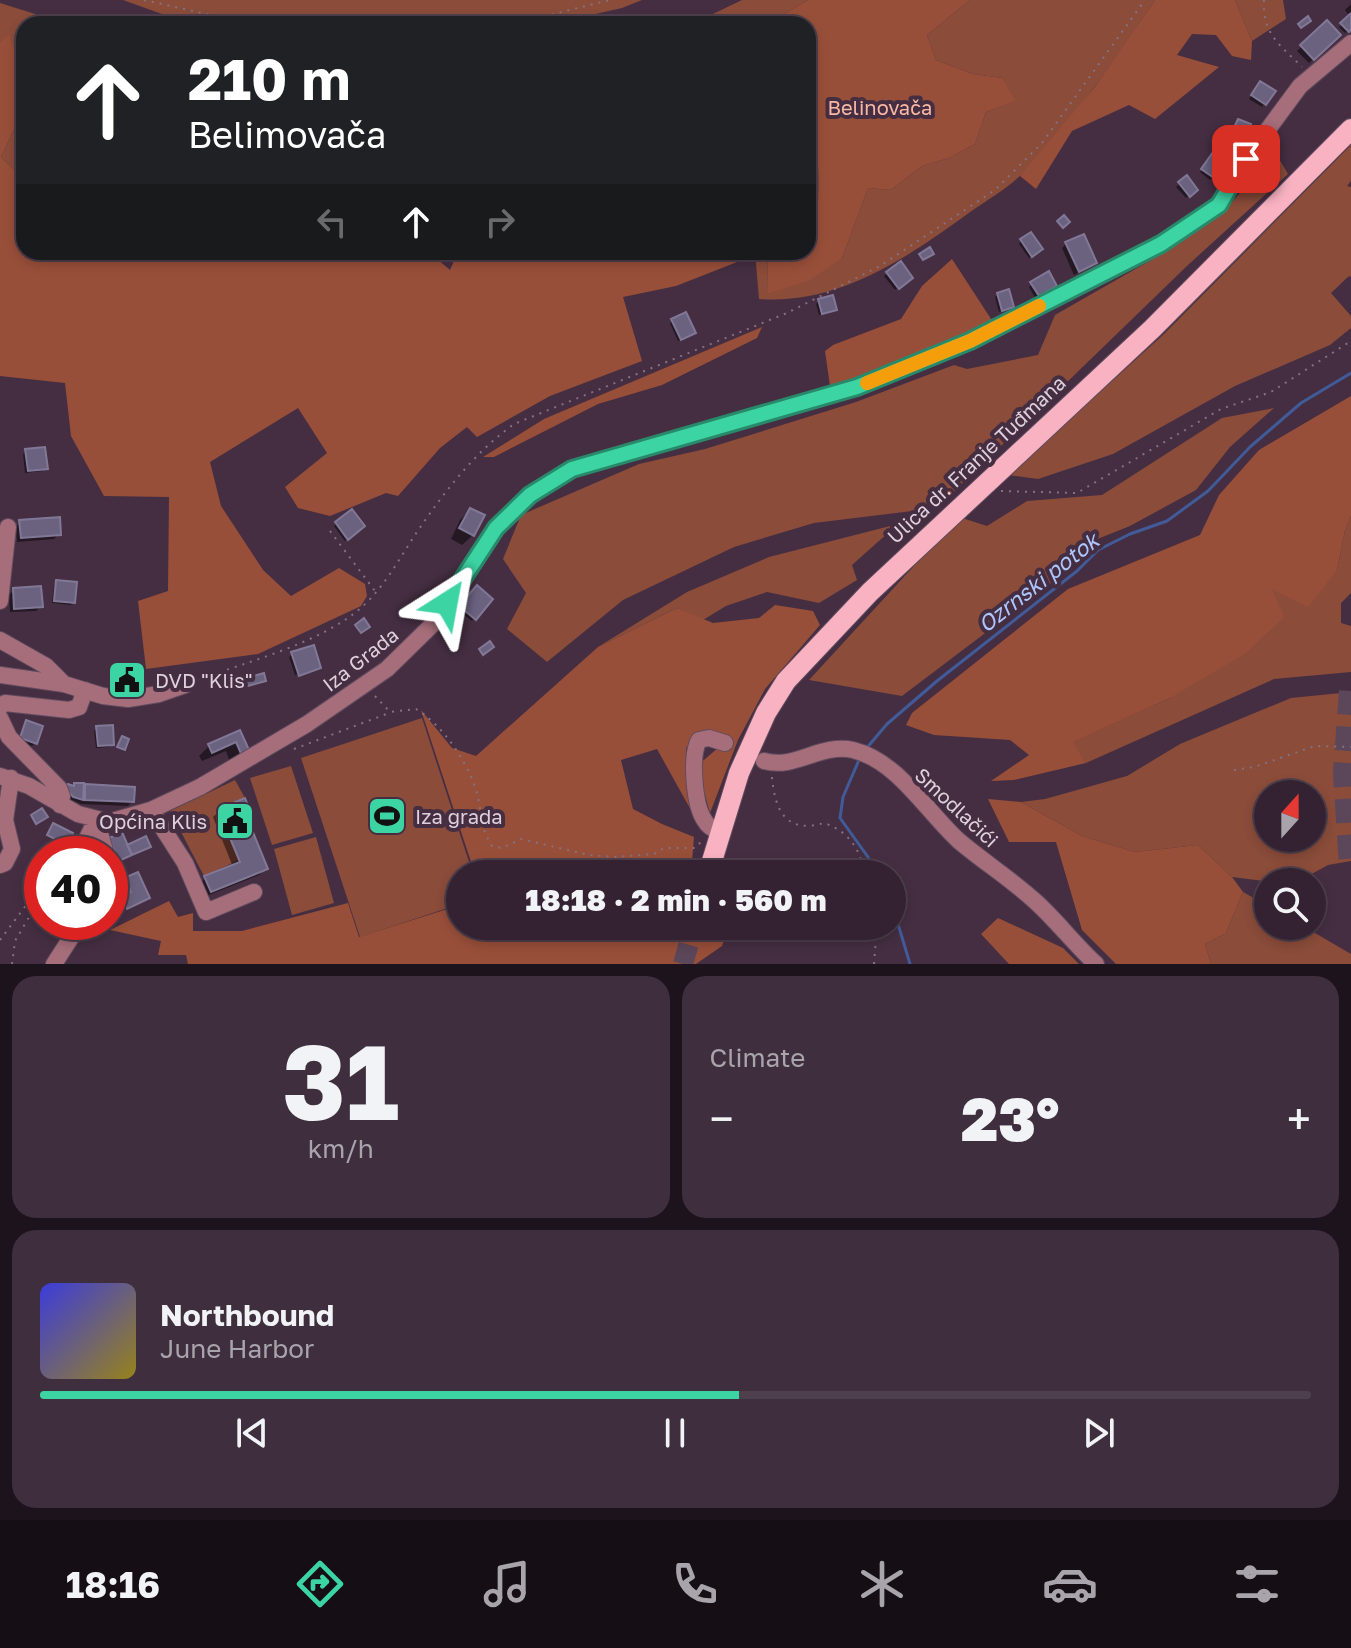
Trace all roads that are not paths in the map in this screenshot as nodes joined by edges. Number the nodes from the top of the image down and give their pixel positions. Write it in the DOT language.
graph roads {
  1 [pos="1351,43"];
  2 [pos="1351,129"];
  3 [pos="5,534"];
  4 [pos="0,601"];
  5 [pos="0,640"];
  6 [pos="0,675"];
  7 [pos="64,684"];
  8 [pos="185,685"];
  9 [pos="85,690"];
  10 [pos="0,707"];
  11 [pos="0,718"];
  12 [pos="4,736"];
  13 [pos="725,743"];
  14 [pos="770,763"];
  15 [pos="5,777"];
  16 [pos="60,805"];
  17 [pos="151,810"];
  18 [pos="96,820"];
  19 [pos="716,830"];
  20 [pos="88,836"];
  21 [pos="101,836"];
  22 [pos="711,860"];
  23 [pos="0,865"];
  24 [pos="254,892"];
  25 [pos="69,940"];
  26 [pos="54,964"];
  27 [pos="1096,964"];
  1 -- 17 [label="street, Iza Grada"];
  2 -- 19 [label="main road, Ulica dr. Franje Tuđmana"];
  3 -- 4 [label="street"];
  5 -- 7 [label="street"];
  6 -- 7 [label="street"];
  7 -- 9 [label="street"];
  8 -- 9 [label="street"];
  9 -- 10 [label="street"];
  11 -- 12 [label="street"];
  12 -- 16 [label="street"];
  13 -- 19 [label="street"];
  14 -- 27 [label="street, Smodlačići"];
  15 -- 16 [label="street"];
  15 -- 23 [label="street"];
  16 -- 18 [label="street"];
  17 -- 18 [label="street, Iza Grada"];
  17 -- 24 [label="street"];
  18 -- 20 [label="street"];
  18 -- 21 [label="street"];
  19 -- 22 [label="main road, Ulica dr. Franje Tuđmana"];
  25 -- 26 [label="street"];
}
